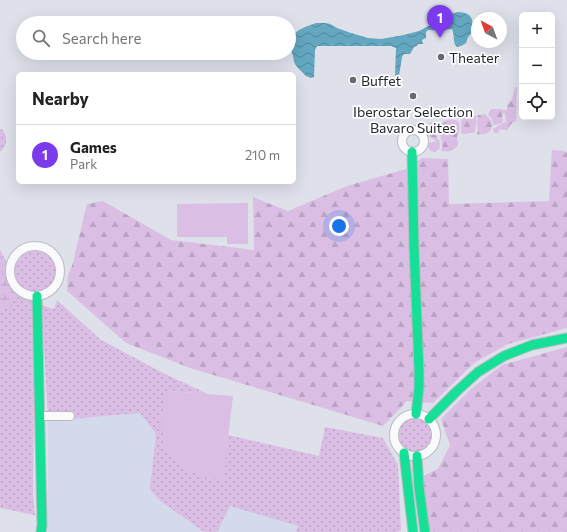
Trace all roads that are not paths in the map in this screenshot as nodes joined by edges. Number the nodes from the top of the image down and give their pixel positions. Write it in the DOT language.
graph roads {
  1 [pos="412,152"];
  2 [pos="37,296"];
  3 [pos="567,338"];
  4 [pos="416,414"];
  5 [pos="40,416"];
  6 [pos="70,416"];
  7 [pos="429,420"];
  8 [pos="404,453"];
  9 [pos="417,456"];
  10 [pos="41,532"];
  11 [pos="412,532"];
  12 [pos="425,532"];
  1 -- 4 [label="street"];
  2 -- 2 [label="street"];
  2 -- 5 [label="street"];
  3 -- 7 [label="street"];
  4 -- 7 [label="street"];
  4 -- 8 [label="street"];
  5 -- 6 [label="street"];
  5 -- 10 [label="street"];
  7 -- 9 [label="street"];
  8 -- 9 [label="street"];
  8 -- 11 [label="street"];
  9 -- 12 [label="street"];
}
